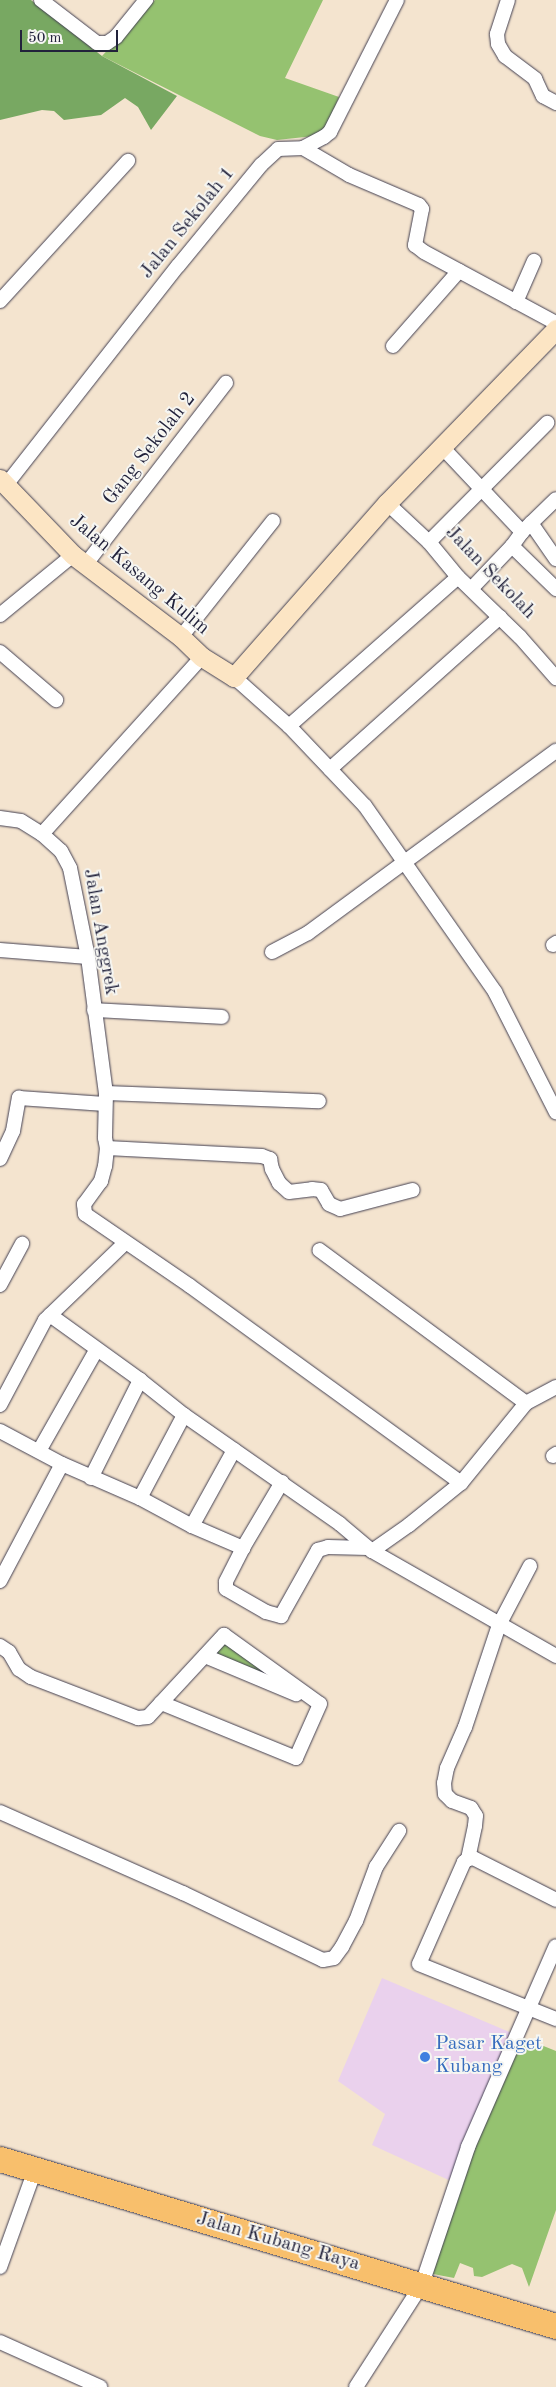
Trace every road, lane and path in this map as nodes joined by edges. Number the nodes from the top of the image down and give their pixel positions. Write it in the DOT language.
graph roads {
  1 [pos="41,0"];
  2 [pos="146,0"];
  3 [pos="397,0"];
  4 [pos="508,0"];
  5 [pos="556,103"];
  6 [pos="304,148"];
  7 [pos="128,161"];
  8 [pos="534,261"];
  9 [pos="459,272"];
  10 [pos="0,302"];
  11 [pos="516,302"];
  12 [pos="556,323"];
  13 [pos="556,329"];
  14 [pos="394,346"];
  15 [pos="226,383"];
  16 [pos="547,423"];
  17 [pos="442,447"];
  18 [pos="3,482"];
  19 [pos="483,490"];
  20 [pos="556,499"];
  21 [pos="387,504"];
  22 [pos="273,521"];
  23 [pos="526,527"];
  24 [pos="429,542"];
  25 [pos="512,546"];
  26 [pos="80,559"];
  27 [pos="556,559"];
  28 [pos="458,577"];
  29 [pos="471,589"];
  30 [pos="556,589"];
  31 [pos="0,615"];
  32 [pos="500,617"];
  33 [pos="181,637"];
  34 [pos="0,652"];
  35 [pos="202,657"];
  36 [pos="234,677"];
  37 [pos="556,678"];
  38 [pos="56,700"];
  39 [pos="290,726"];
  40 [pos="556,750"];
  41 [pos="330,769"];
  42 [pos="0,818"];
  43 [pos="42,834"];
  44 [pos="402,863"];
  45 [pos="0,950"];
  46 [pos="272,952"];
  47 [pos="88,957"];
  48 [pos="94,1010"];
  49 [pos="222,1017"];
  50 [pos="106,1099"];
  51 [pos="319,1101"];
  52 [pos="556,1112"];
  53 [pos="107,1148"];
  54 [pos="0,1159"];
  55 [pos="413,1190"];
  56 [pos="125,1243"];
  57 [pos="22,1244"];
  58 [pos="319,1250"];
  59 [pos="0,1285"];
  60 [pos="50,1315"];
  61 [pos="97,1350"];
  62 [pos="140,1380"];
  63 [pos="556,1387"];
  64 [pos="526,1403"];
  65 [pos="0,1405"];
  66 [pos="184,1415"];
  67 [pos="0,1432"];
  68 [pos="234,1450"];
  69 [pos="39,1451"];
  70 [pos="62,1464"];
  71 [pos="91,1478"];
  72 [pos="282,1482"];
  73 [pos="461,1483"];
  74 [pos="140,1498"];
  75 [pos="192,1526"];
  76 [pos="243,1548"];
  77 [pos="370,1549"];
  78 [pos="530,1566"];
  79 [pos="0,1581"];
  80 [pos="499,1625"];
  81 [pos="0,1646"];
  82 [pos="205,1656"];
  83 [pos="556,1656"];
  84 [pos="161,1702"];
  85 [pos="320,1704"];
  86 [pos="0,1812"];
  87 [pos="399,1831"];
  88 [pos="468,1859"];
  89 [pos="556,1900"];
  90 [pos="556,1946"];
  91 [pos="528,2007"];
  92 [pos="556,2019"];
  93 [pos="0,2159"];
  94 [pos="35,2170"];
  95 [pos="0,2267"];
  96 [pos="422,2284"];
  97 [pos="556,2326"];
  98 [pos="0,2342"];
  99 [pos="100,2387"];
  100 [pos="356,2387"];
  1 -- 2 [label="street"];
  3 -- 6 [label="street, Jalan Sekolah 1"];
  4 -- 5 [label="street"];
  6 -- 9 [label="street"];
  6 -- 18 [label="street, Jalan Sekolah 1"];
  7 -- 10 [label="street"];
  8 -- 11 [label="street"];
  9 -- 11 [label="street"];
  9 -- 14 [label="street"];
  11 -- 12 [label="street"];
  13 -- 17 [label="street"];
  15 -- 26 [label="street, Gang Sekolah 2"];
  16 -- 19 [label="street"];
  17 -- 19 [label="street"];
  17 -- 21 [label="street"];
  18 -- 26 [label="street, Jalan Kasang Kulim"];
  19 -- 23 [label="street"];
  19 -- 24 [label="street"];
  20 -- 23 [label="street"];
  21 -- 24 [label="street, Jalan Sekolah"];
  21 -- 36 [label="street"];
  22 -- 33 [label="street"];
  23 -- 25 [label="street"];
  23 -- 27 [label="street"];
  24 -- 28 [label="street, Jalan Sekolah"];
  25 -- 29 [label="street"];
  25 -- 30 [label="street"];
  26 -- 31 [label="street, Gang Sekolah 2"];
  26 -- 33 [label="street, Jalan Kasang Kulim"];
  28 -- 29 [label="street, Jalan Sekolah"];
  28 -- 39 [label="street"];
  29 -- 32 [label="street, Jalan Sekolah"];
  32 -- 37 [label="street, Jalan Sekolah"];
  32 -- 41 [label="street"];
  33 -- 35 [label="street, Jalan Kasang Kulim"];
  34 -- 38 [label="street"];
  35 -- 36 [label="street, Jalan Kasang Kulim"];
  35 -- 43 [label="street"];
  36 -- 39 [label="street"];
  39 -- 41 [label="street"];
  40 -- 44 [label="street"];
  41 -- 44 [label="street"];
  42 -- 43 [label="street, Jalan Anggrek"];
  43 -- 47 [label="street, Jalan Anggrek"];
  44 -- 46 [label="street"];
  44 -- 52 [label="street"];
  45 -- 47 [label="street"];
  47 -- 48 [label="street, Jalan Anggrek"];
  48 -- 49 [label="street"];
  48 -- 50 [label="street, Jalan Anggrek"];
  50 -- 51 [label="street"];
  50 -- 53 [label="street, Jalan Anggrek"];
  50 -- 54 [label="street"];
  53 -- 55 [label="street"];
  53 -- 56 [label="street, Jalan Anggrek"];
  56 -- 60 [label="street"];
  56 -- 73 [label="street"];
  57 -- 59 [label="street"];
  58 -- 64 [label="street"];
  60 -- 61 [label="street"];
  60 -- 65 [label="street"];
  61 -- 62 [label="street"];
  61 -- 69 [label="street"];
  62 -- 66 [label="street"];
  62 -- 71 [label="street"];
  63 -- 64 [label="street"];
  64 -- 73 [label="street"];
  66 -- 68 [label="street"];
  66 -- 74 [label="street"];
  67 -- 69 [label="street"];
  68 -- 72 [label="street"];
  68 -- 75 [label="street"];
  69 -- 70 [label="street"];
  70 -- 71 [label="street"];
  70 -- 79 [label="street"];
  71 -- 74 [label="street"];
  72 -- 76 [label="street"];
  72 -- 77 [label="street"];
  73 -- 77 [label="street"];
  74 -- 75 [label="street"];
  75 -- 76 [label="street"];
  76 -- 77 [label="street"];
  77 -- 80 [label="street"];
  78 -- 80 [label="street"];
  80 -- 83 [label="street"];
  80 -- 88 [label="street"];
  81 -- 84 [label="street"];
  82 -- 84 [label="street"];
  82 -- 85 [label="street"];
  82 -- 85 [label="street"];
  84 -- 85 [label="street"];
  86 -- 87 [label="street"];
  88 -- 89 [label="street"];
  88 -- 91 [label="street"];
  90 -- 91 [label="street"];
  91 -- 92 [label="street"];
  91 -- 96 [label="street"];
  93 -- 94 [label="highway, Jalan Kubang Raya"];
  94 -- 95 [label="street"];
  94 -- 96 [label="highway, Jalan Kubang Raya"];
  96 -- 97 [label="highway, Jalan Kubang Raya"];
  96 -- 100 [label="street"];
  98 -- 99 [label="street"];
}
